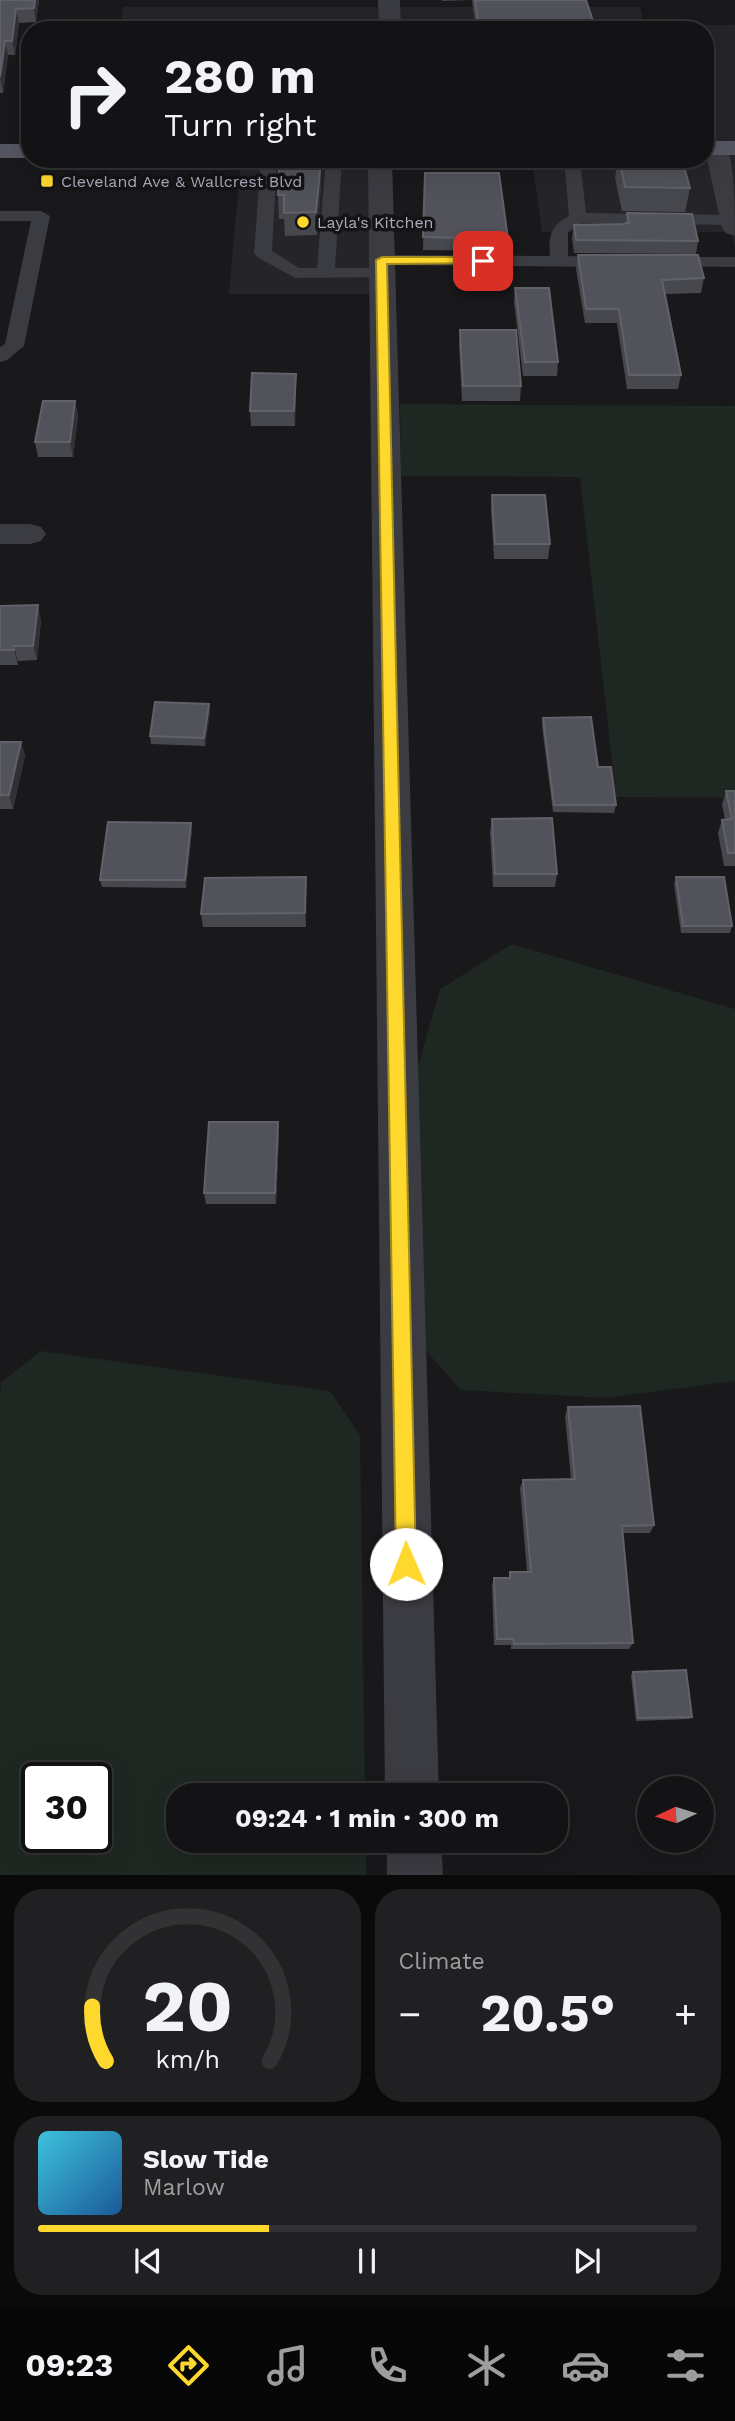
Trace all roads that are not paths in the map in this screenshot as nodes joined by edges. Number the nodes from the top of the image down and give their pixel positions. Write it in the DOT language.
graph roads {
  1 [pos="389,0"];
  2 [pos="390,21"];
  3 [pos="719,148"];
  4 [pos="0,151"];
  5 [pos="21,151"];
  6 [pos="268,168"];
  7 [pos="333,168"];
  8 [pos="380,168"];
  9 [pos="573,168"];
  10 [pos="0,216"];
  11 [pos="579,218"];
  12 [pos="734,224"];
  13 [pos="559,261"];
  14 [pos="626,262"];
  15 [pos="654,262"];
  16 [pos="735,262"];
  17 [pos="382,267"];
  18 [pos="326,273"];
  19 [pos="0,356"];
  20 [pos="412,1783"];
  21 [pos="414,1853"];
  22 [pos="415,1875"];
  1 -- 2 [label="street"];
  3 -- 12 [label="street"];
  4 -- 5 [label="main road"];
  6 -- 18 [label="lane"];
  7 -- 18 [label="lane"];
  8 -- 17 [label="street"];
  9 -- 11 [label="lane"];
  10 -- 19 [label="lane"];
  11 -- 12 [label="lane"];
  11 -- 13 [label="lane"];
  13 -- 14 [label="lane"];
  13 -- 17 [label="lane"];
  15 -- 16 [label="lane"];
  17 -- 18 [label="lane"];
  17 -- 20 [label="street"];
  21 -- 22 [label="street"];
}
